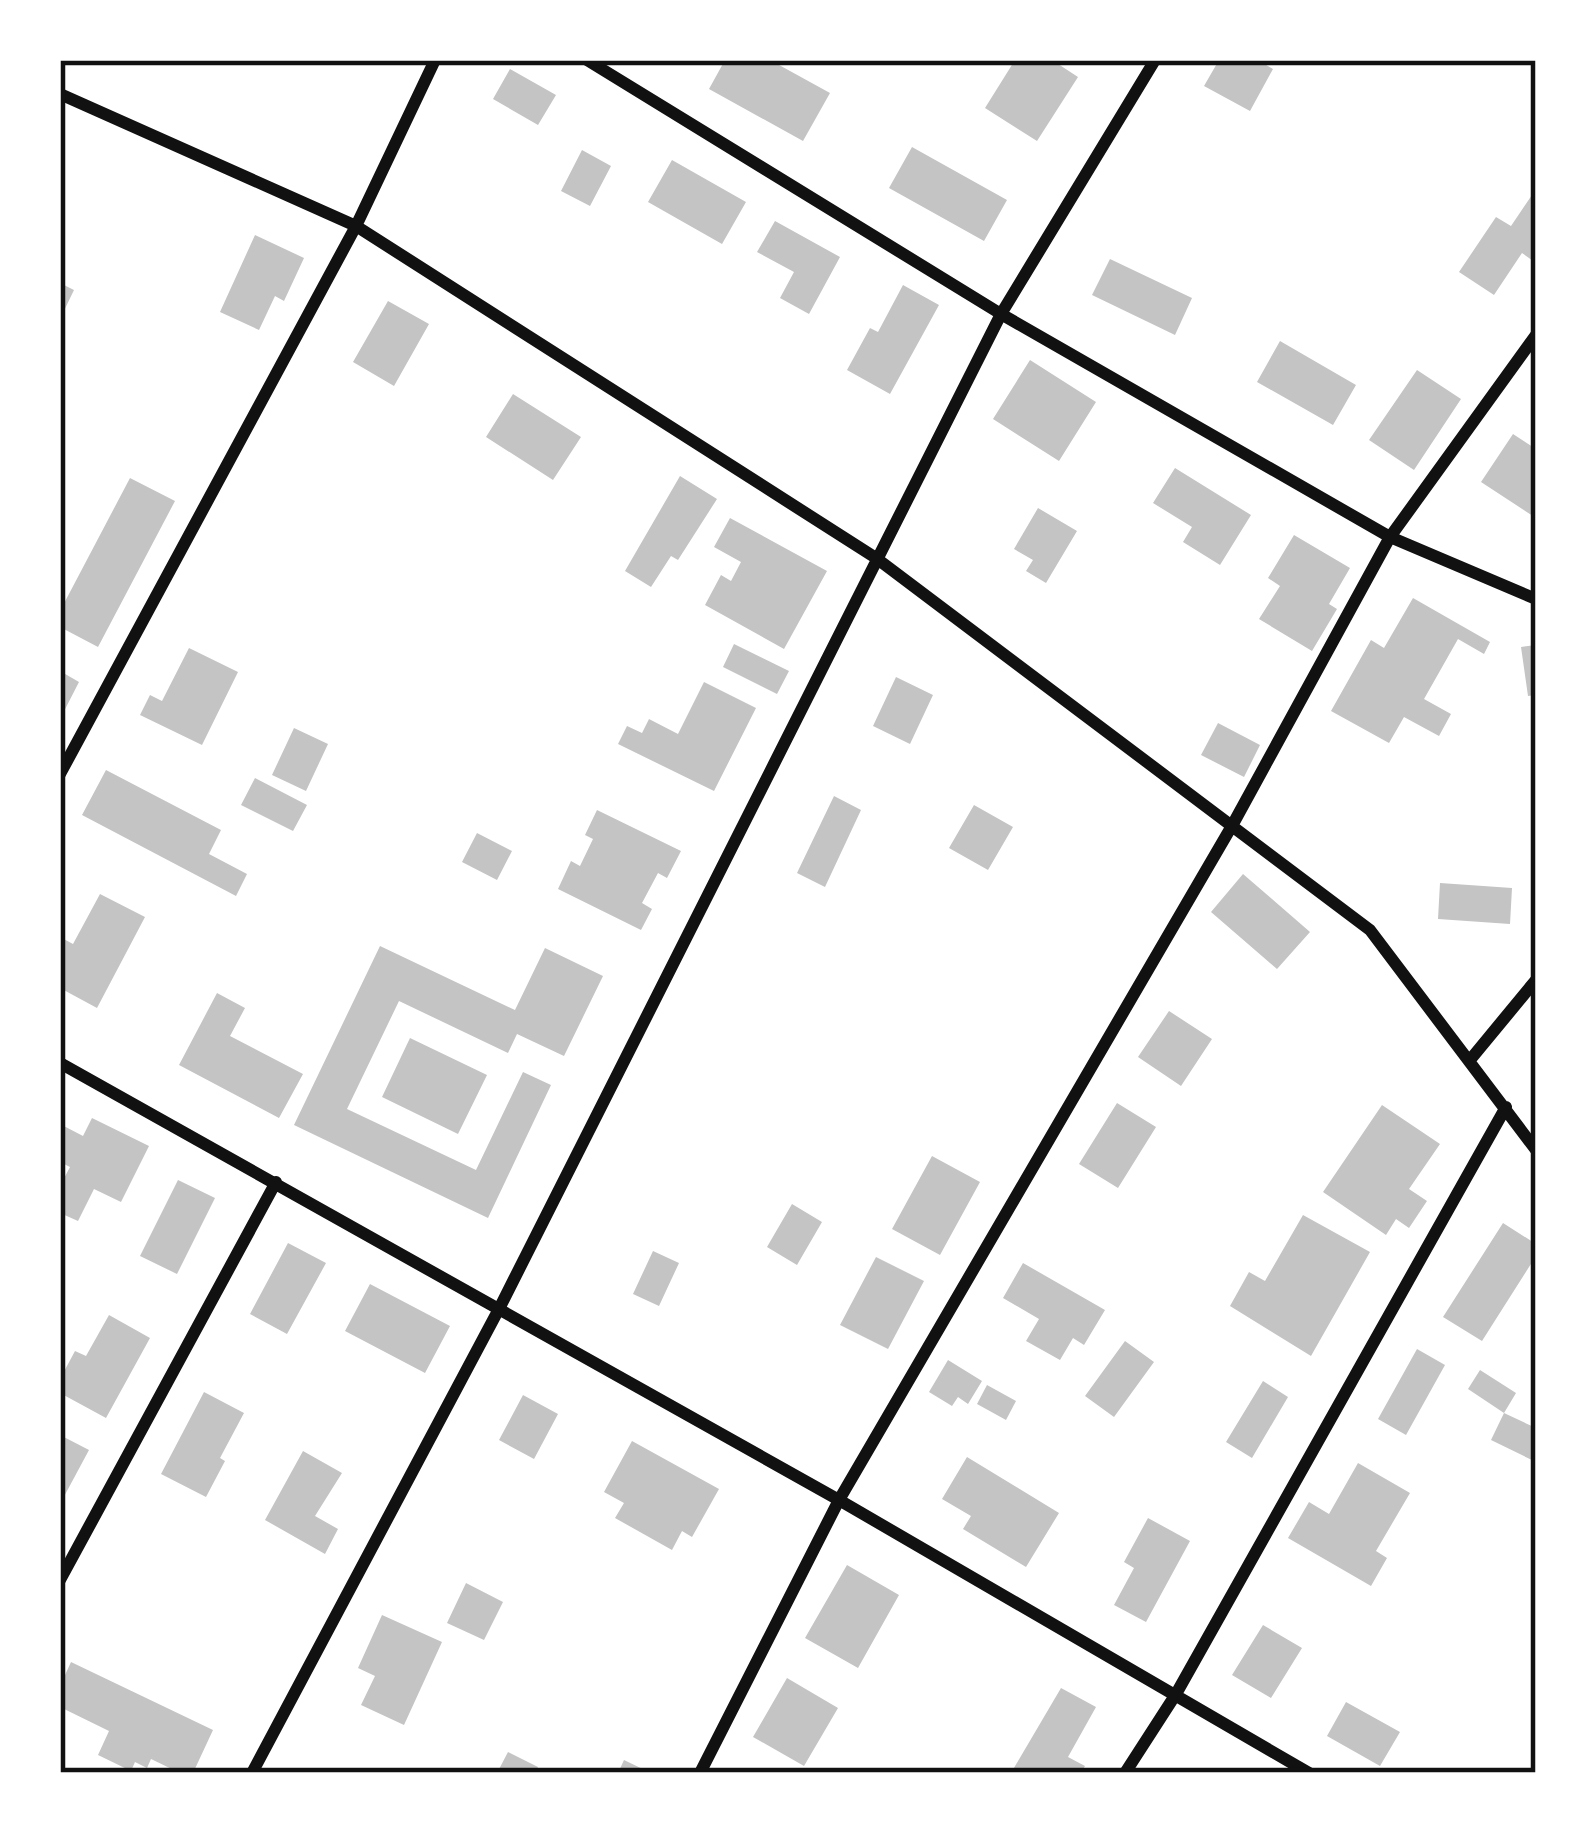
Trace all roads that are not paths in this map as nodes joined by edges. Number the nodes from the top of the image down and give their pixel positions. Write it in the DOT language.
graph roads {
  1 [pos="435,60"];
  2 [pos="587,60"];
  3 [pos="1155,60"];
  4 [pos="60,94"];
  5 [pos="356,226"];
  6 [pos="1001,314"];
  7 [pos="1536,335"];
  8 [pos="1390,537"];
  9 [pos="876,558"];
  10 [pos="1536,599"];
  11 [pos="60,774"];
  12 [pos="1232,824"];
  13 [pos="1536,980"];
  14 [pos="1470,1060"];
  15 [pos="60,1063"];
  16 [pos="1506,1107"];
  17 [pos="1536,1150"];
  18 [pos="276,1182"];
  19 [pos="500,1307"];
  20 [pos="839,1500"];
  21 [pos="60,1580"];
  22 [pos="1176,1694"];
  23 [pos="252,1773"];
  24 [pos="700,1773"];
  25 [pos="1126,1773"];
  26 [pos="1310,1773"];
  1 -- 5 [label="street"];
  2 -- 6 [label="street"];
  3 -- 6 [label="street"];
  4 -- 5 [label="street"];
  5 -- 9 [label="street"];
  5 -- 11 [label="street"];
  6 -- 8 [label="street"];
  6 -- 9 [label="street"];
  7 -- 8 [label="street"];
  8 -- 10 [label="street"];
  8 -- 12 [label="street"];
  9 -- 12 [label="street"];
  9 -- 19 [label="street"];
  12 -- 14 [label="street"];
  12 -- 20 [label="street"];
  13 -- 14 [label="street"];
  14 -- 16 [label="street"];
  15 -- 18 [label="street"];
  16 -- 17 [label="street"];
  16 -- 22 [label="street"];
  18 -- 19 [label="street"];
  18 -- 21 [label="street"];
  19 -- 20 [label="street"];
  19 -- 23 [label="street"];
  20 -- 22 [label="street"];
  20 -- 24 [label="street"];
  22 -- 25 [label="street"];
  22 -- 26 [label="street"];
}
